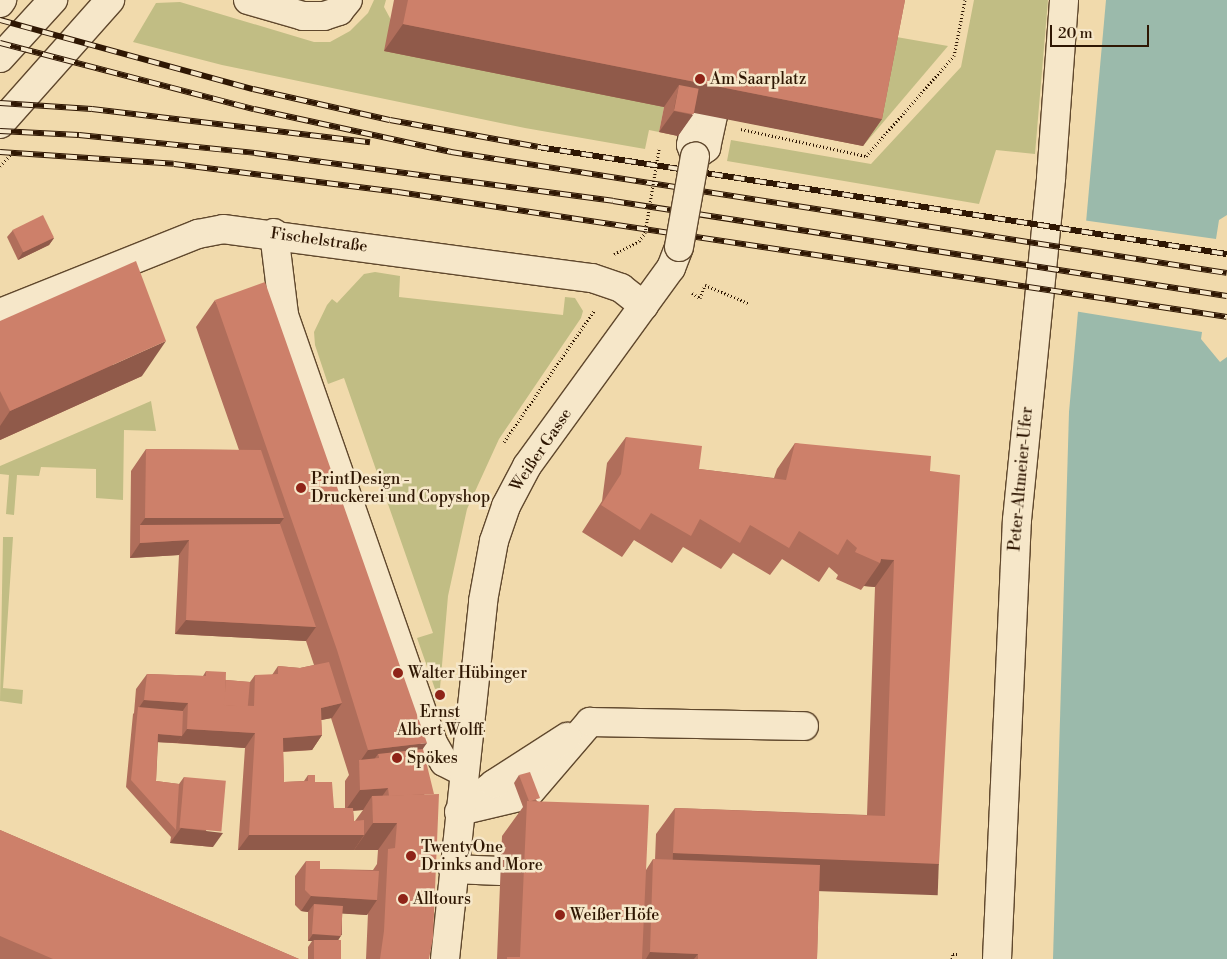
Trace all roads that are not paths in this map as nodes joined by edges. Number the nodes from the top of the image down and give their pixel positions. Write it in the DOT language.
graph roads {
  1 [pos="53,0"];
  2 [pos="110,0"];
  3 [pos="248,0"];
  4 [pos="348,0"];
  5 [pos="1064,0"];
  6 [pos="0,58"];
  7 [pos="677,69"];
  8 [pos="713,76"];
  9 [pos="749,83"];
  10 [pos="0,124"];
  11 [pos="274,233"];
  12 [pos="644,306"];
  13 [pos="0,313"];
  14 [pos="590,722"];
  15 [pos="804,726"];
  16 [pos="464,772"];
  17 [pos="459,812"];
  18 [pos="454,869"];
  19 [pos="500,871"];
  20 [pos="444,959"];
  21 [pos="997,959"];
  1 -- 6 [label="street"];
  2 -- 10 [label="street"];
  3 -- 4 [label="street"];
  5 -- 21 [label="street, Peter-Altmeier-Ufer"];
  7 -- 8 [label="street"];
  8 -- 9 [label="street"];
  8 -- 12 [label="street, Weißer Gasse, bridge"];
  11 -- 12 [label="street, Fischelstraße"];
  11 -- 13 [label="street, Fischelstraße"];
  11 -- 16 [label="street"];
  12 -- 16 [label="street, Weißer Gasse"];
  14 -- 15 [label="street"];
  14 -- 17 [label="street"];
  14 -- 17 [label="street"];
  16 -- 17 [label="street, Weißer Gasse"];
  17 -- 18 [label="street, Weißer Gasse"];
  18 -- 19 [label="street"];
  18 -- 20 [label="street, Weißer Gasse"];
}
